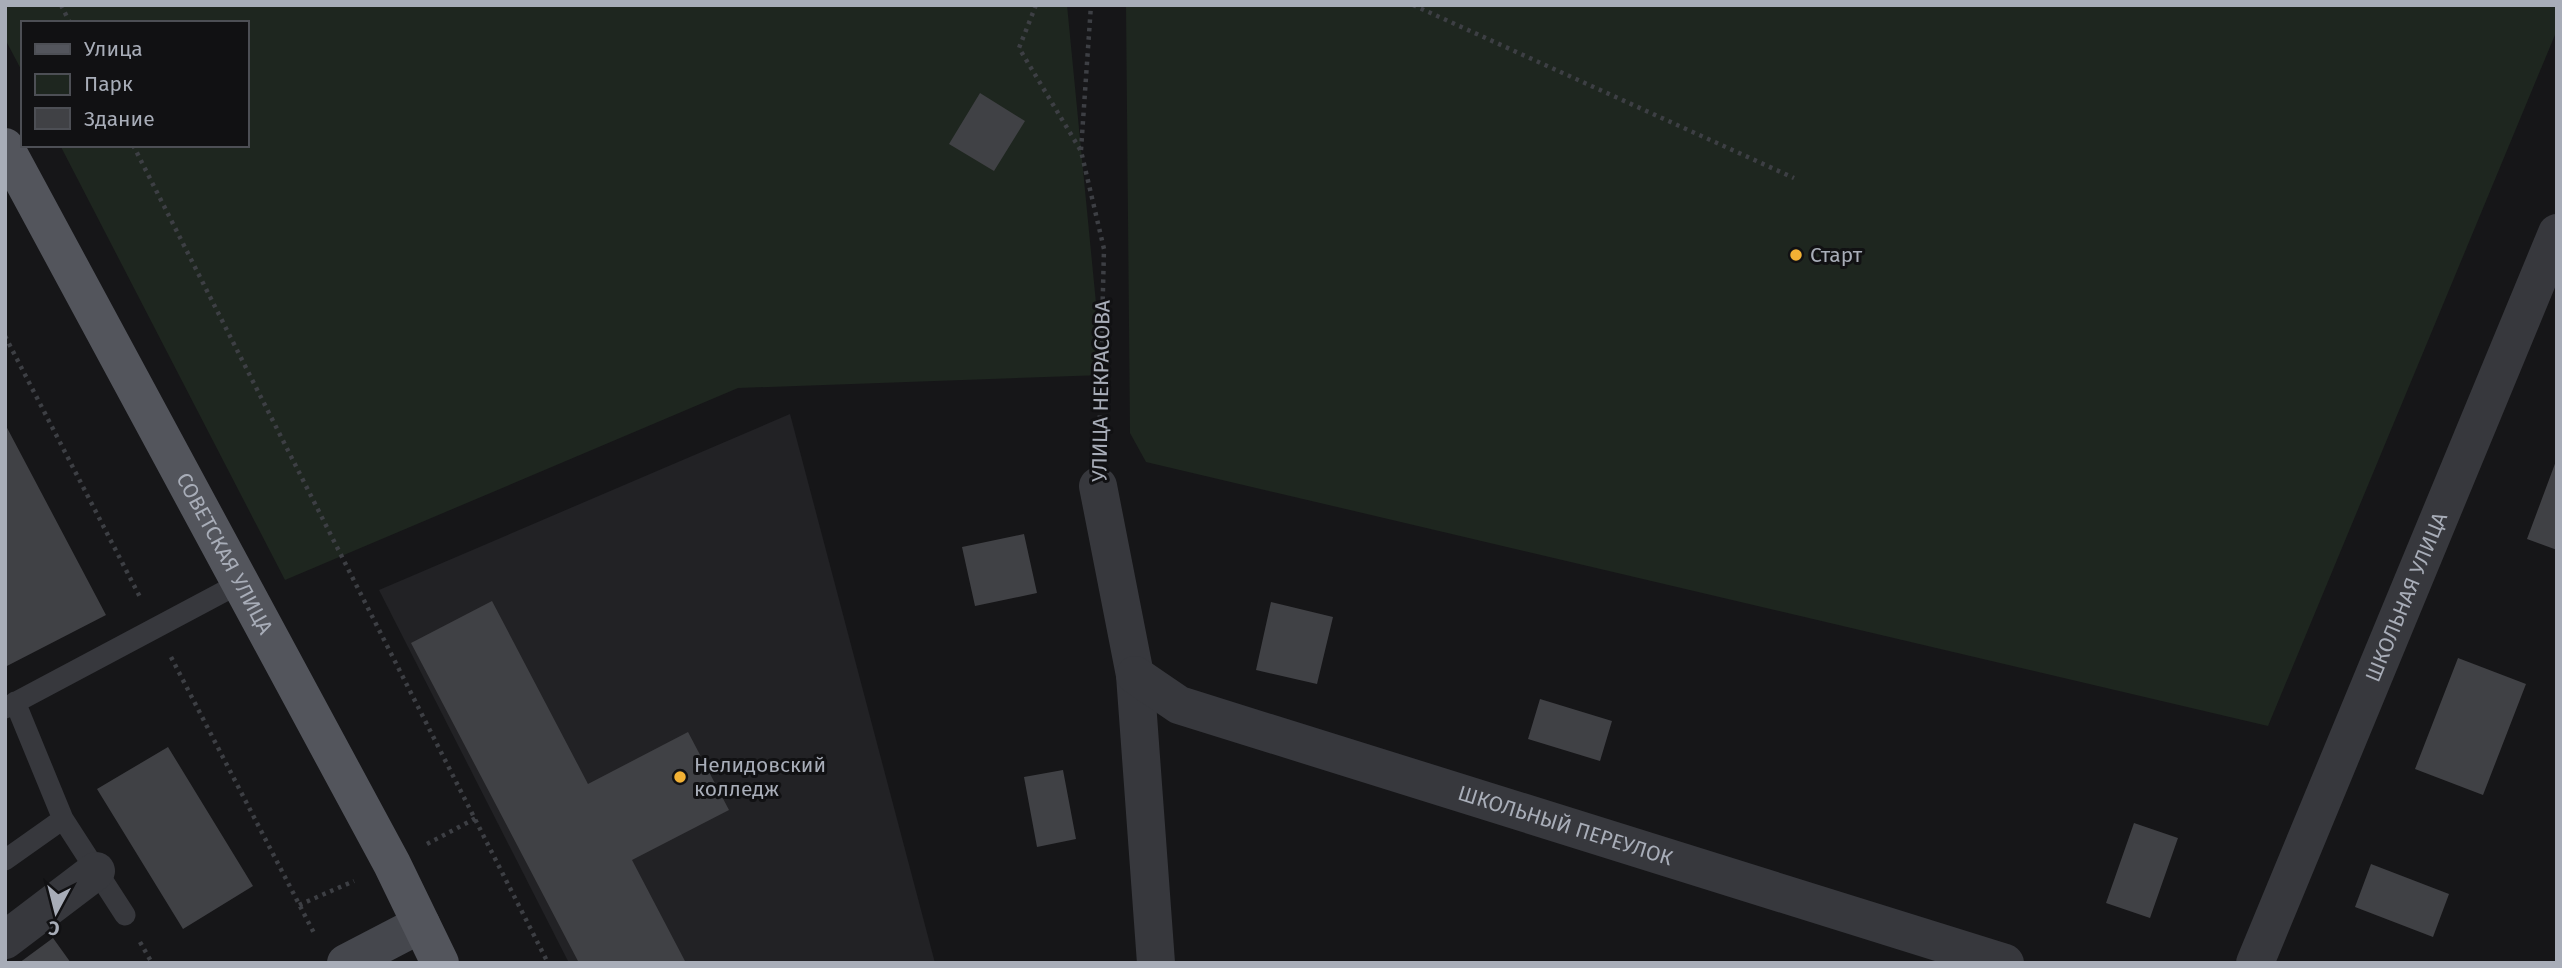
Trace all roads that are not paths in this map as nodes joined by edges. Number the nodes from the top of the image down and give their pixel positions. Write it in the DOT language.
graph roads {
  1 [pos="5,147"];
  2 [pos="2557,233"];
  3 [pos="1098,486"];
  4 [pos="240,583"];
  5 [pos="1135,675"];
  6 [pos="10,705"];
  7 [pos="63,819"];
  8 [pos="5,860"];
  9 [pos="96,871"];
  10 [pos="125,915"];
  11 [pos="421,924"];
  12 [pos="5,940"];
  13 [pos="346,963"];
  14 [pos="440,963"];
  15 [pos="1156,963"];
  16 [pos="2005,963"];
  17 [pos="2255,963"];
  1 -- 4 [label="main road, СОВЕТСКАЯ УЛИЦА"];
  2 -- 17 [label="street, ШКОЛЬНАЯ УЛИЦА"];
  3 -- 5 [label="street, УЛИЦА НЕКРАСОВА"];
  4 -- 6 [label="lane"];
  4 -- 11 [label="main road, СОВЕТСКАЯ УЛИЦА"];
  5 -- 15 [label="street, УЛИЦА НЕКРАСОВА"];
  5 -- 16 [label="street, ШКОЛЬНЫЙ ПЕРЕУЛОК"];
  6 -- 7 [label="lane"];
  7 -- 8 [label="lane"];
  7 -- 9 [label="lane"];
  9 -- 10 [label="lane"];
  9 -- 12 [label="street"];
  11 -- 13 [label="main road"];
  11 -- 14 [label="main road, СОВЕТСКАЯ УЛИЦА"];
}
